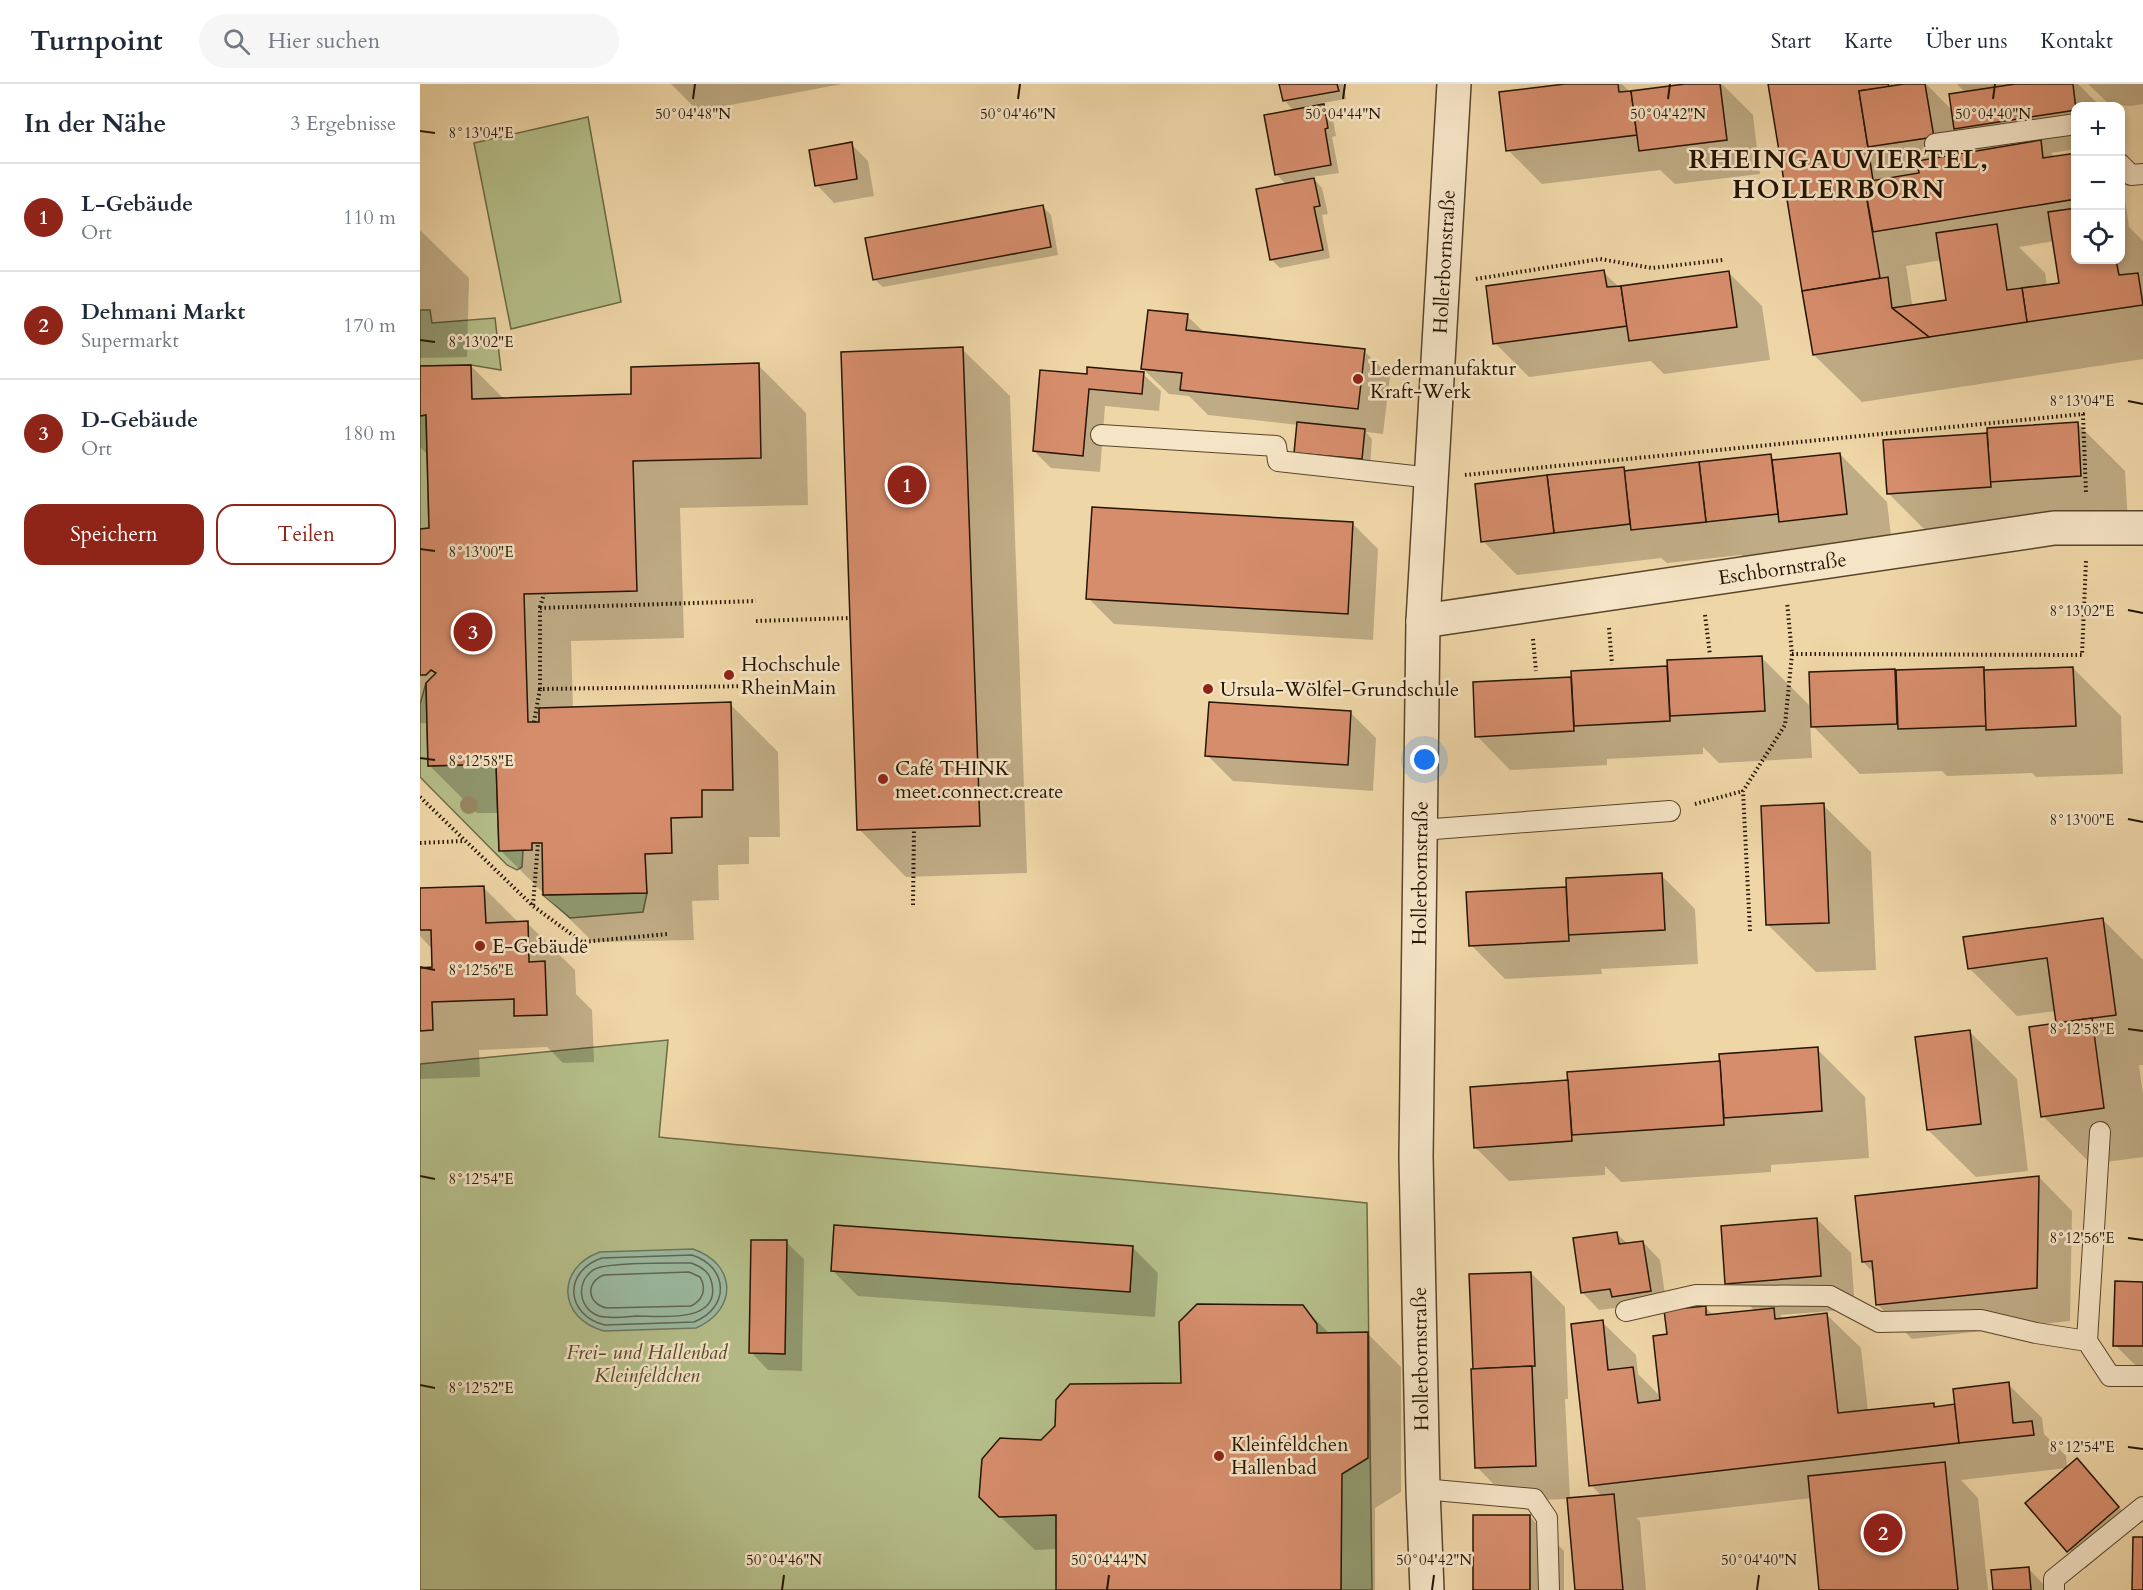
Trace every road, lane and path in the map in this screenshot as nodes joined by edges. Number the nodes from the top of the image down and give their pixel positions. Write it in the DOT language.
graph roads {
  1 [pos="1454,84"];
  2 [pos="2071,125"];
  3 [pos="1935,144"];
  4 [pos="2125,168"];
  5 [pos="2143,174"];
  6 [pos="1723,260"];
  7 [pos="1443,284"];
  8 [pos="1101,435"];
  9 [pos="1432,478"];
  10 [pos="2087,527"];
  11 [pos="2143,528"];
  12 [pos="1784,568"];
  13 [pos="1701,581"];
  14 [pos="544,594"];
  15 [pos="756,601"];
  16 [pos="540,608"];
  17 [pos="850,618"];
  18 [pos="756,621"];
  19 [pos="1423,621"];
  20 [pos="1792,654"];
  21 [pos="1710,655"];
  22 [pos="756,686"];
  23 [pos="540,689"];
  24 [pos="534,722"];
  25 [pos="1743,791"];
  26 [pos="420,797"];
  27 [pos="1670,811"];
  28 [pos="914,828"];
  29 [pos="1420,830"];
  30 [pos="465,841"];
  31 [pos="420,843"];
  32 [pos="538,843"];
  33 [pos="913,905"];
  34 [pos="533,906"];
  35 [pos="1750,931"];
  36 [pos="668,934"];
  37 [pos="2100,1132"];
  38 [pos="1626,1311"];
  39 [pos="2087,1341"];
  40 [pos="2143,1376"];
  41 [pos="1423,1489"];
  42 [pos="2143,1507"];
  43 [pos="1427,1590"];
  44 [pos="1549,1590"];
  45 [pos="2054,1590"];
  1 -- 7 [label="street, Hollerbornstraße"];
  2 -- 3 [label="lane"];
  4 -- 5 [label="lane"];
  6 -- 7 [label="path"];
  7 -- 9 [label="street, Hollerbornstraße"];
  8 -- 9 [label="lane"];
  9 -- 10 [label="path"];
  9 -- 19 [label="street, Hollerbornstraße"];
  10 -- 11 [label="street, Eschbornstraße"];
  10 -- 12 [label="street, Eschbornstraße"];
  10 -- 20 [label="path"];
  12 -- 13 [label="street, Eschbornstraße"];
  12 -- 20 [label="path"];
  13 -- 19 [label="street, Eschbornstraße"];
  13 -- 21 [label="path"];
  14 -- 16 [label="path"];
  15 -- 16 [label="path"];
  16 -- 23 [label="path"];
  17 -- 18 [label="path"];
  19 -- 29 [label="street, Hollerbornstraße"];
  20 -- 25 [label="path"];
  22 -- 23 [label="path"];
  23 -- 24 [label="path"];
  25 -- 27 [label="path"];
  25 -- 35 [label="path"];
  26 -- 30 [label="path"];
  27 -- 29 [label="lane"];
  28 -- 33 [label="path"];
  29 -- 41 [label="street, Hollerbornstraße"];
  30 -- 31 [label="path"];
  30 -- 34 [label="path"];
  32 -- 34 [label="path"];
  34 -- 36 [label="path"];
  37 -- 39 [label="lane"];
  38 -- 39 [label="lane"];
  39 -- 40 [label="lane"];
  41 -- 43 [label="street, Hollerbornstraße"];
  41 -- 44 [label="lane"];
  42 -- 45 [label="lane"];
}
